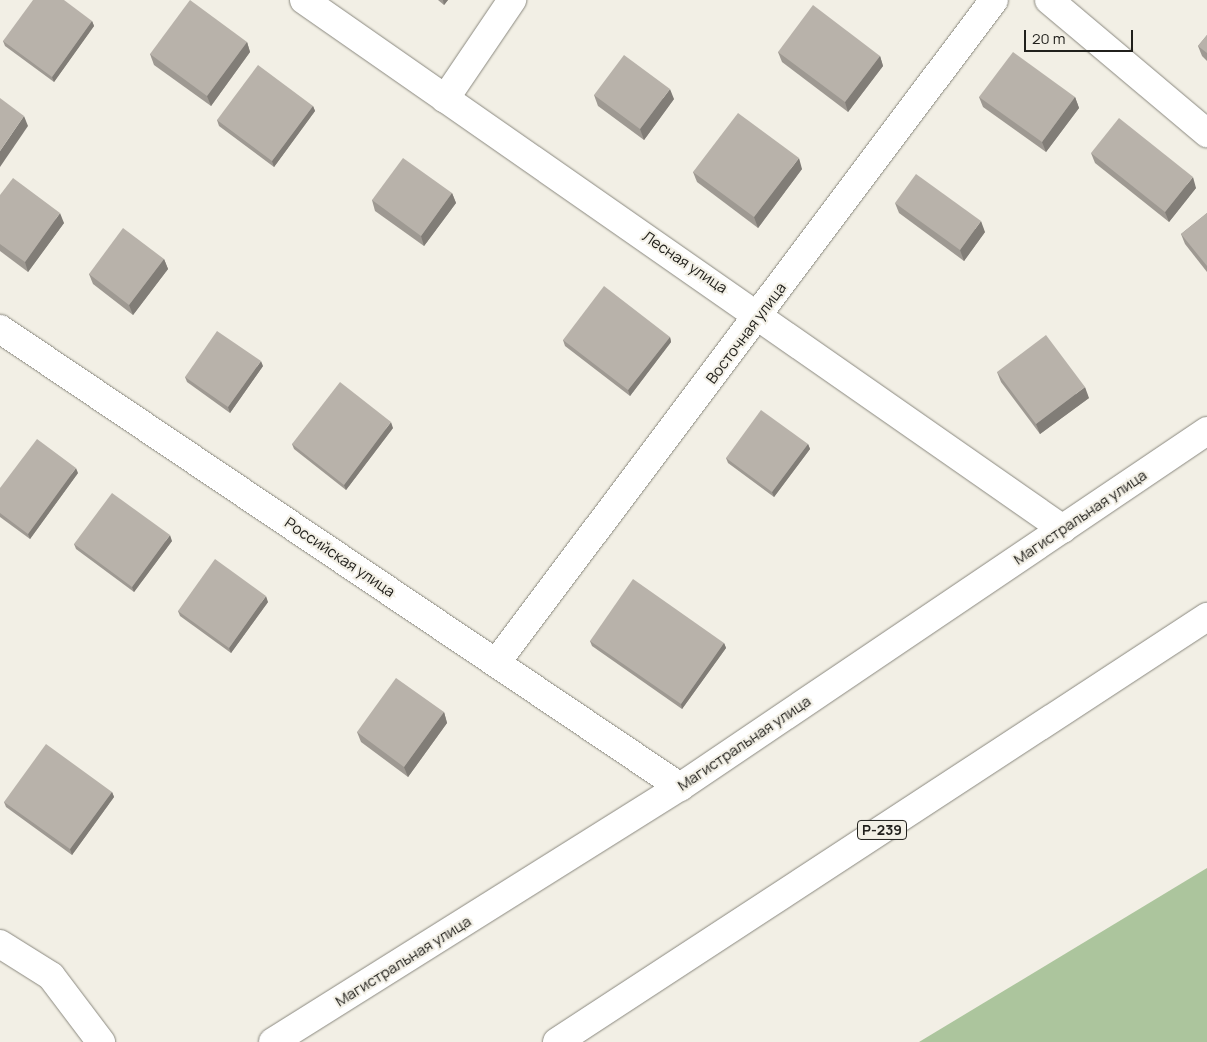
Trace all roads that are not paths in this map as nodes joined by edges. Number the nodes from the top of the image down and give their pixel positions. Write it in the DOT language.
graph roads {
  1 [pos="304,0"];
  2 [pos="512,0"];
  3 [pos="994,0"];
  4 [pos="1049,0"];
  5 [pos="445,99"];
  6 [pos="1207,133"];
  7 [pos="760,314"];
  8 [pos="0,329"];
  9 [pos="1207,431"];
  10 [pos="1063,529"];
  11 [pos="1207,617"];
  12 [pos="496,663"];
  13 [pos="680,786"];
  14 [pos="0,944"];
  15 [pos="101,1042"];
  16 [pos="273,1042"];
  17 [pos="556,1042"];
  1 -- 5 [label="main road, Лесная улица"];
  2 -- 5 [label="main road"];
  3 -- 7 [label="main road, Восточная улица"];
  4 -- 6 [label="main road"];
  5 -- 7 [label="main road, Лесная улица"];
  7 -- 10 [label="main road, Лесная улица"];
  7 -- 12 [label="main road, Восточная улица"];
  8 -- 12 [label="main road, Российская улица"];
  9 -- 10 [label="main road, Магистральная улица"];
  10 -- 13 [label="main road, Магистральная улица"];
  11 -- 17 [label="main road, Р-239"];
  12 -- 13 [label="main road, Российская улица"];
  13 -- 16 [label="main road, Магистральная улица"];
  14 -- 15 [label="main road"];
}
